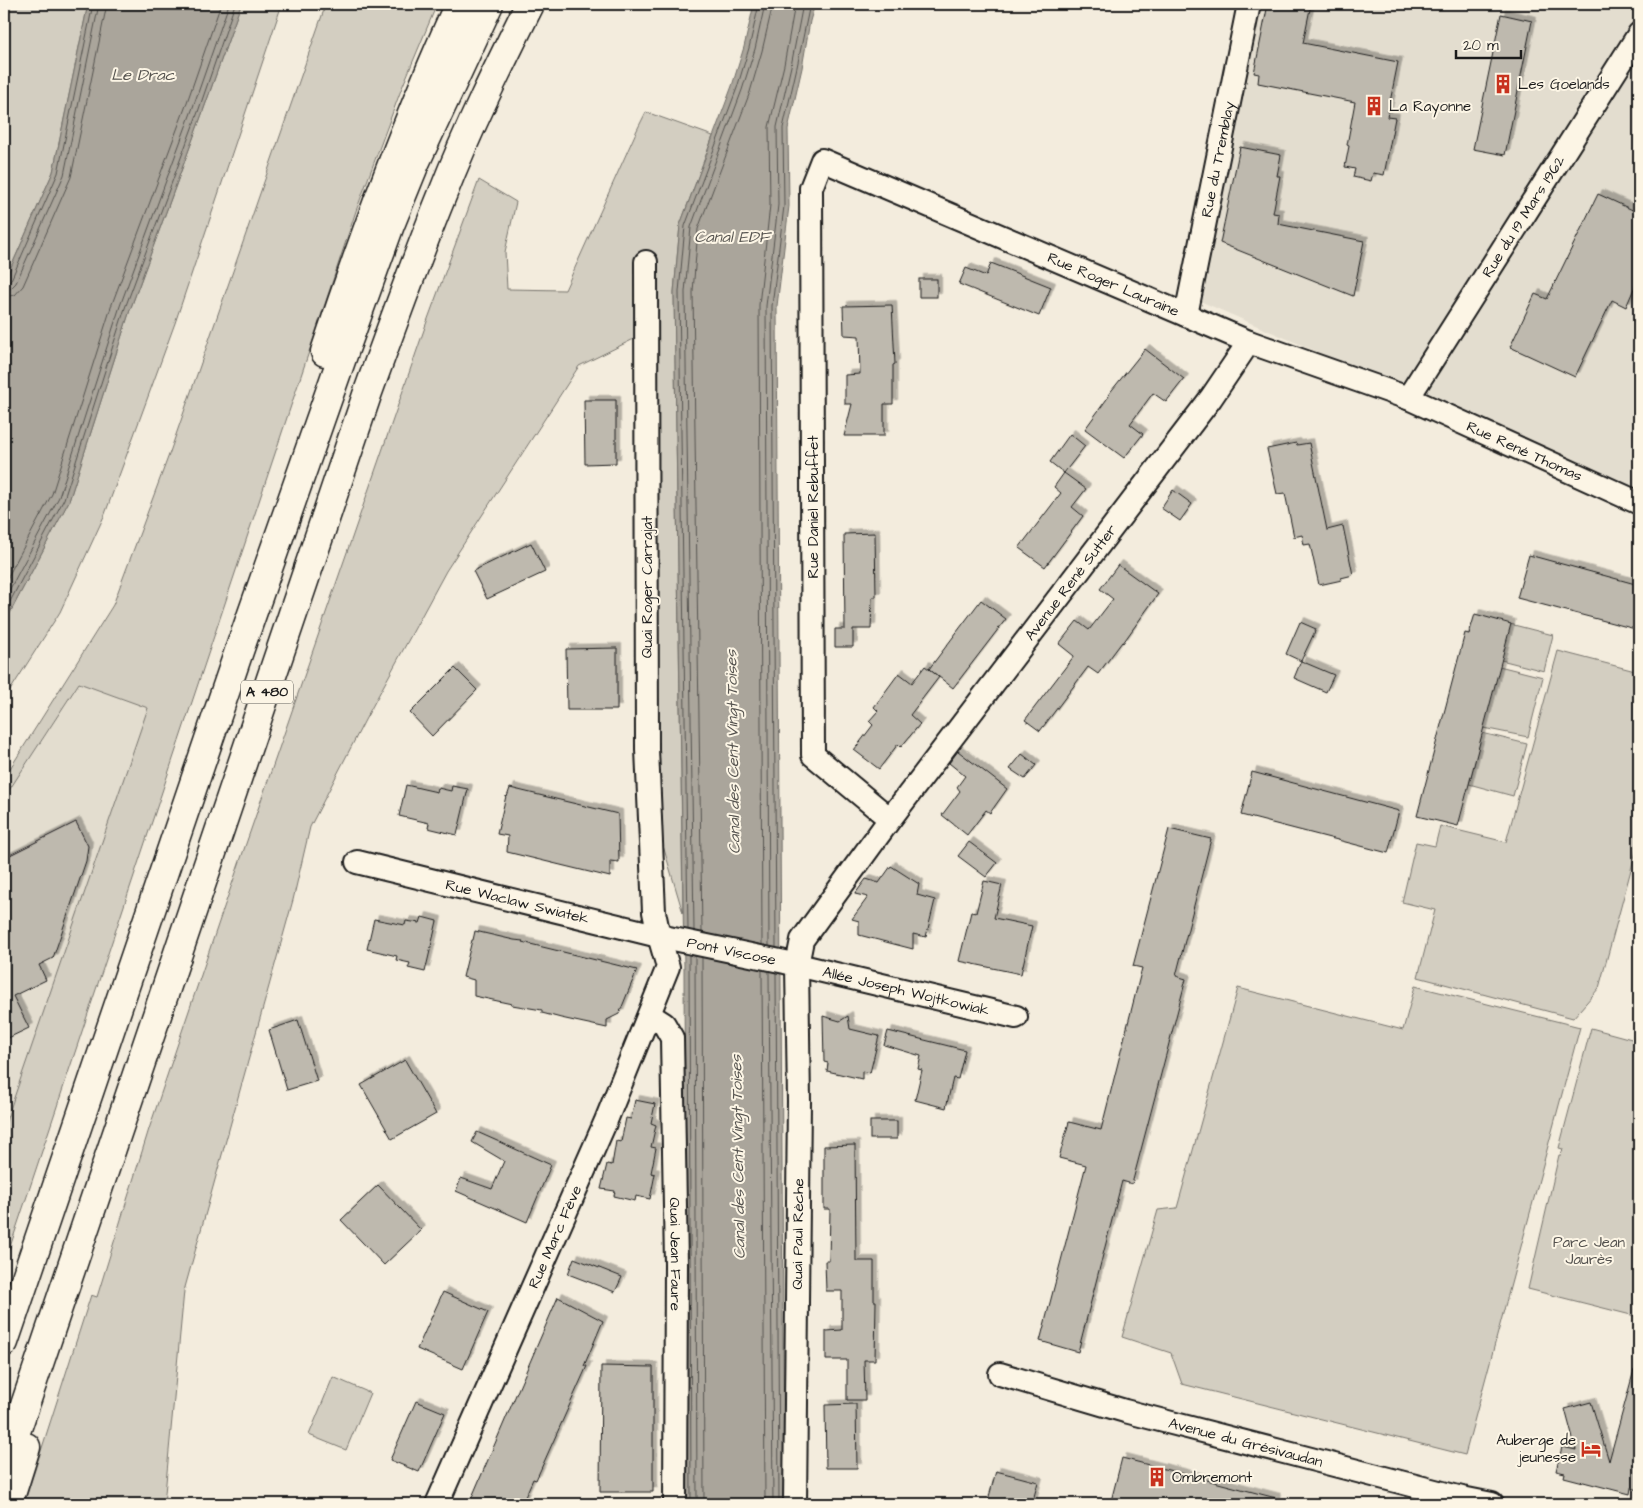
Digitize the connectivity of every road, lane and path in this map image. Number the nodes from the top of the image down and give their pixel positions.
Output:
1 (459, 4) edge
2 (489, 4) edge
3 (530, 4) edge
4 (1249, 4) edge
5 (1639, 34) edge
6 (822, 160) joint
7 (646, 262) dead end
8 (1186, 315) junction
9 (1249, 342) junction
10 (1408, 398) junction
11 (1639, 503) edge
12 (239, 651) junction
13 (890, 820) junction
14 (357, 862) dead end
15 (669, 938) junction
16 (791, 963) junction
17 (668, 967) joint
18 (650, 1015) junction
19 (1016, 1017) dead end
20 (4, 1342) edge
21 (1000, 1374) dead end
22 (30, 1392) junction
23 (4, 1467) edge
24 (8, 1504) edge
25 (437, 1504) edge
26 (675, 1504) edge
27 (795, 1504) edge
28 (1492, 1504) edge

1 - 12 highway
2 - 12 highway, A 480
3 - 22 highway, A 480
4 - 8 street, Rue du Tremblay
5 - 10 street, Rue du 19 Mars 1962
6 - 8 street, Rue Roger Lauraine
6 - 13 street, Rue Daniel Rebuffet
7 - 15 street, Quai Roger Carrajat
8 - 9 street, Rue Roger Lauraine
9 - 10 street, Rue Roger Lauraine
9 - 13 street, Avenue René Sutter
10 - 11 street, Rue René Thomas
12 - 20 highway, A 480
13 - 16 street, Avenue René Sutter
14 - 15 street, Rue Waclaw Swiatek
15 - 16 street, Pont Viscose
15 - 17 street, Quai Roger Carrajat
16 - 19 street, Allée Joseph Wojtkowiak
16 - 27 street, Quai Paul Rèche
17 - 18 street, Rue Marc Fève
18 - 25 street, Rue Marc Fève
18 - 26 street, Quai Jean Faure
21 - 28 street, Avenue du Grésivaudan
22 - 23 highway, A 480
22 - 24 highway

